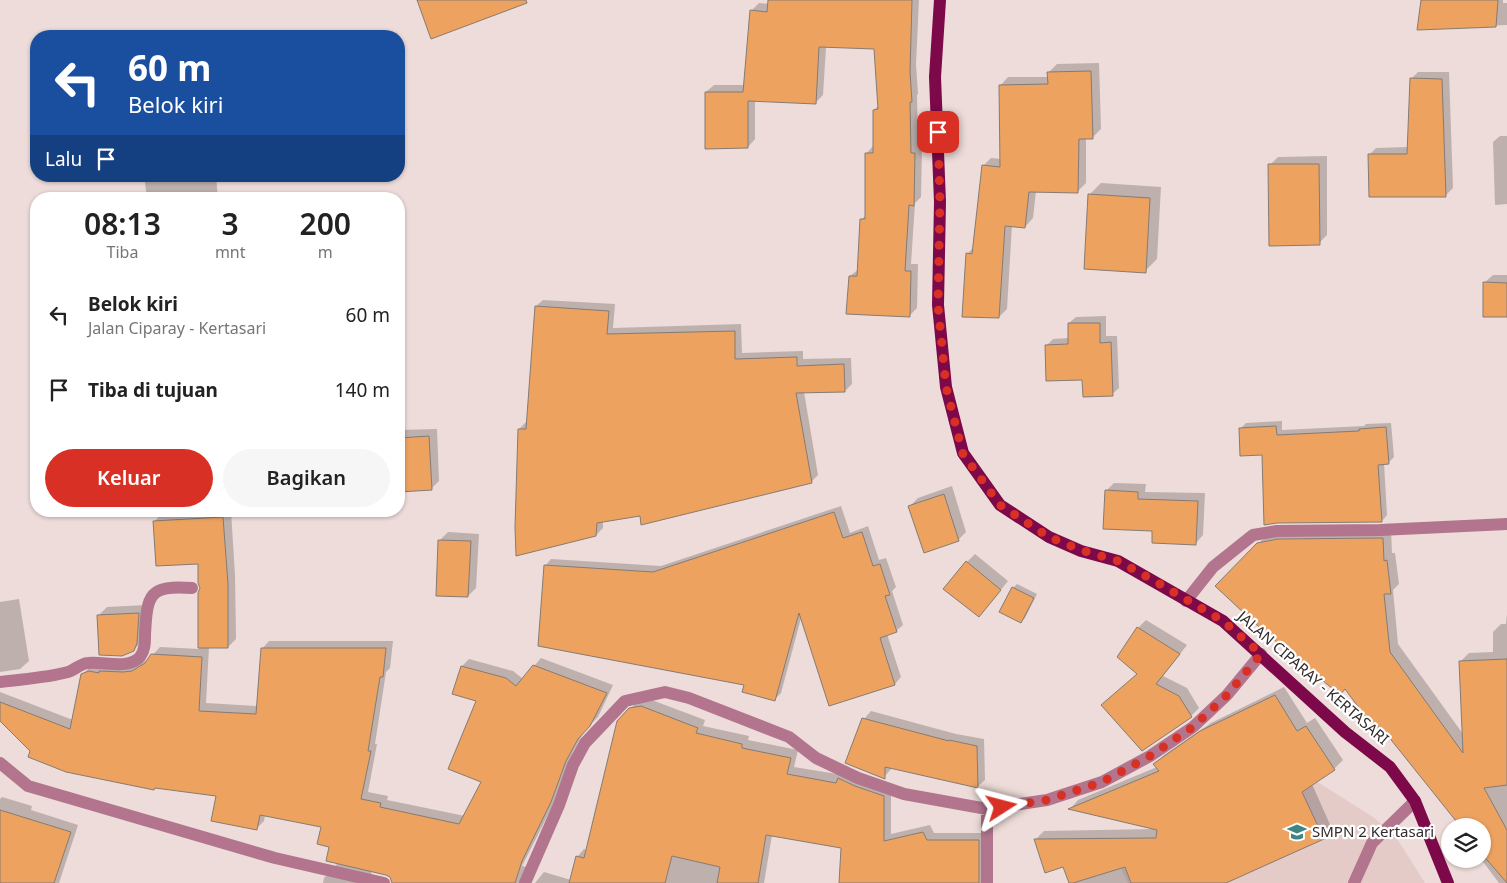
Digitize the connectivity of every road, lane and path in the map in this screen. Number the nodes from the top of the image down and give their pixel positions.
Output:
1 (940, 0) edge
2 (1507, 524) edge
3 (192, 588) dead end
4 (1186, 601) junction
5 (1261, 654) junction
6 (0, 682) edge
7 (0, 763) edge
8 (1415, 801) junction
9 (987, 809) junction
10 (384, 883) edge
11 (525, 883) edge
12 (987, 883) edge
13 (1354, 883) edge
14 (1448, 883) edge

1 - 4 main road, JALAN CIPARAY - KERTASARI
2 - 4 street
3 - 6 street
4 - 5 main road, JALAN CIPARAY - KERTASARI
5 - 8 main road, JALAN CIPARAY - KERTASARI
5 - 9 street
7 - 10 street
8 - 13 street
8 - 14 main road, JALAN CIPARAY - KERTASARI
9 - 11 street
9 - 12 street

